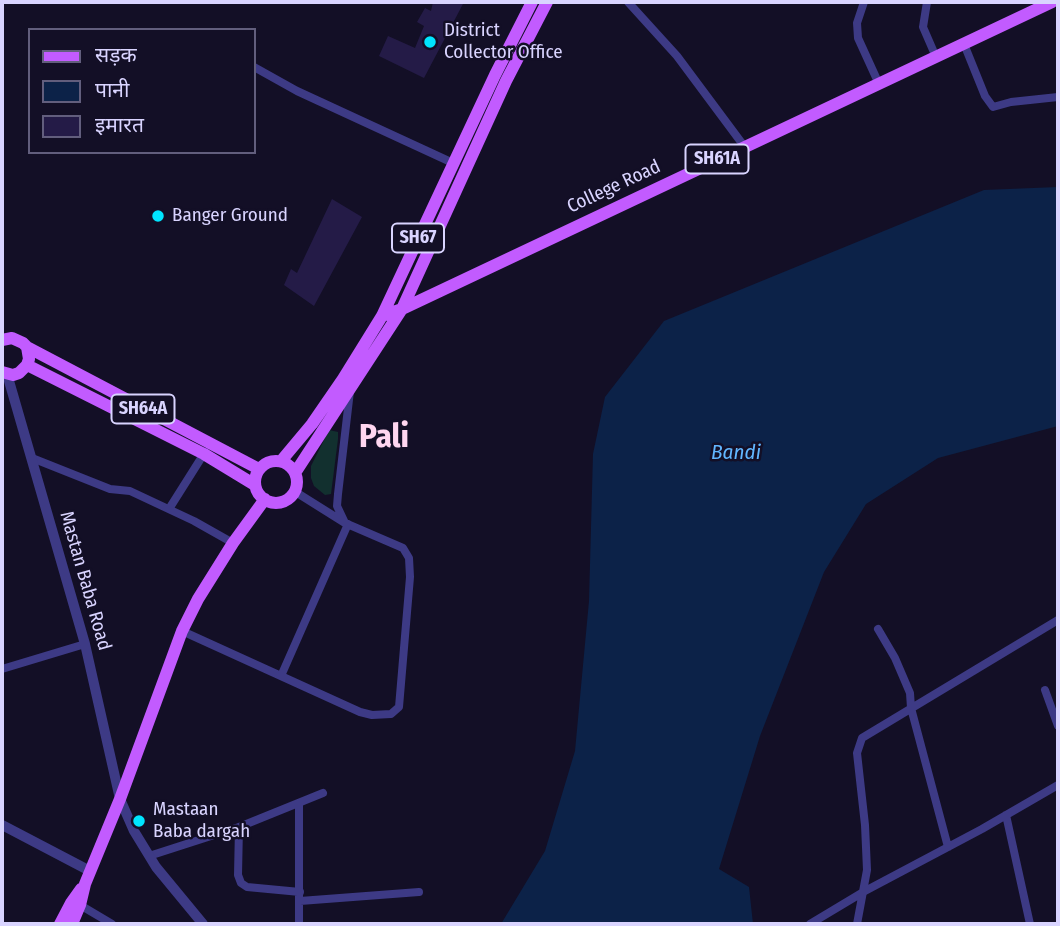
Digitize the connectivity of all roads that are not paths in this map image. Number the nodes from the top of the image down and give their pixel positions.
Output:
1 (532, 2) edge
2 (547, 2) edge
3 (628, 2) edge
4 (863, 2) edge
5 (927, 2) edge
6 (1052, 2) edge
7 (964, 44) junction
8 (936, 57) junction
9 (256, 68) edge
10 (879, 84) junction
11 (1058, 97) edge
12 (744, 146) junction
13 (453, 163) junction
14 (402, 309) junction
15 (382, 316) junction
16 (3, 338) edge
17 (27, 347) junction
18 (27, 365) junction
19 (4, 373) edge
20 (350, 389) junction
21 (206, 449) junction
22 (32, 458) junction
23 (281, 461) junction
24 (259, 469) junction
25 (295, 473) junction
26 (255, 485) junction
27 (294, 492) junction
28 (265, 499) junction
29 (170, 509) junction
30 (346, 523) junction
31 (233, 543) junction
32 (1058, 620) edge
33 (878, 629) dead end
34 (182, 631) junction
35 (85, 644) junction
36 (2, 669) edge
37 (281, 676) junction
38 (1045, 690) dead end
39 (911, 708) junction
40 (1058, 725) edge
41 (1058, 785) edge
42 (323, 793) dead end
43 (120, 799) junction
44 (299, 803) junction
45 (1006, 815) junction
46 (2, 825) edge
47 (239, 827) junction
48 (948, 847) junction
49 (149, 856) junction
50 (90, 871) junction
51 (85, 884) junction
52 (864, 891) junction
53 (419, 892) dead end
54 (300, 897) junction
55 (80, 905) junction
56 (61, 924) edge
57 (72, 924) edge
58 (112, 924) edge
59 (204, 924) edge
60 (299, 924) edge
61 (810, 924) edge
62 (857, 924) edge
63 (1030, 924) edge

1 - 13 main road, SH67
2 - 14 main road, SH67
3 - 12 street
4 - 10 street
5 - 8 street
6 - 7 main road, College Road / SH61A
7 - 8 main road, College Road / SH61A
7 - 11 street
8 - 10 main road, College Road / SH61A
9 - 13 street
10 - 12 main road, College Road / SH61A
12 - 14 main road, College Road / SH61A
13 - 15 main road, SH67
14 - 15 main road, College Road / SH61A
14 - 20 main road, SH67
15 - 23 main road, SH67
16 - 17 main road, SH64A
17 - 18 main road
17 - 21 main road, SH64A
18 - 19 main road
18 - 21 main road, SH64A
19 - 22 street, Mastan Baba Road
20 - 25 main road, SH67
20 - 30 street
21 - 24 main road, SH64A
21 - 26 main road, SH64A
21 - 29 street
22 - 29 street
22 - 35 street, Mastan Baba Road
23 - 24 main road
23 - 25 main road
24 - 26 main road
25 - 27 main road
26 - 28 main road
27 - 28 main road
27 - 30 street
28 - 31 main road
29 - 31 street
30 - 37 street
30 - 37 street
31 - 34 main road
32 - 39 street
33 - 39 street
34 - 37 street
34 - 43 main road
35 - 36 street
35 - 43 street, Mastan Baba Road
38 - 40 street
39 - 48 street
39 - 52 street
41 - 45 street
42 - 44 street
43 - 49 street, Mastan Baba Road
43 - 50 main road
44 - 47 street
44 - 54 street
45 - 48 street
45 - 63 street
46 - 50 street
47 - 49 street
47 - 54 street
48 - 52 street
49 - 59 street, Mastan Baba Road
50 - 51 main road
51 - 55 main road
51 - 56 main road
52 - 61 street
52 - 62 street
53 - 54 street
54 - 60 street
55 - 57 main road
55 - 58 street

